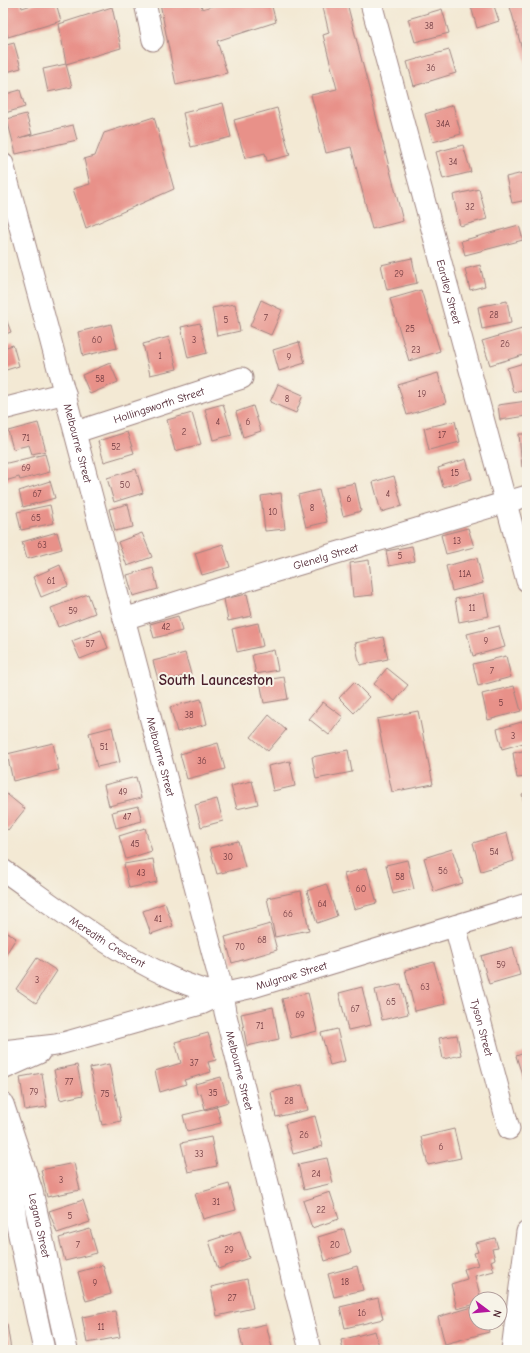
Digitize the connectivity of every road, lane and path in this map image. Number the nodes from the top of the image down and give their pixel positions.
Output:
1 (145, 3) edge
2 (371, 3) edge
3 (154, 40) dead end
4 (3, 164) edge
5 (242, 378) dead end
6 (65, 392) junction
7 (3, 409) edge
8 (76, 432) junction
9 (527, 496) edge
10 (506, 502) junction
11 (527, 581) edge
12 (124, 619) junction
13 (3, 870) edge
14 (527, 904) edge
15 (455, 926) junction
16 (222, 994) junction
17 (56, 1045) junction
18 (3, 1051) edge
19 (3, 1069) edge
20 (3, 1104) edge
21 (3, 1110) edge
22 (509, 1129) dead end
23 (527, 1232) edge
24 (44, 1350) edge
25 (67, 1350) edge
26 (310, 1350) edge
27 (512, 1350) edge

1 - 3 street
2 - 10 street, Eardley Street
4 - 6 street, Melbourne Street
5 - 8 street, Hollingsworth Street
6 - 7 street
6 - 8 street, Melbourne Street
8 - 12 street, Melbourne Street
9 - 10 street, Glenelg Street
10 - 11 street, Eardley Street
10 - 12 street, Glenelg Street
12 - 16 street, Melbourne Street
13 - 16 street, Meredith Crescent
14 - 15 street, Mulgrave Street
15 - 16 street, Mulgrave Street
15 - 22 street, Tyson Street
16 - 17 street, Mulgrave Street
16 - 26 street, Melbourne Street
17 - 18 street, Mulgrave Street
17 - 19 street, Mulgrave Street
20 - 25 street, Legana Street
21 - 24 street, Legana Street
23 - 27 street

